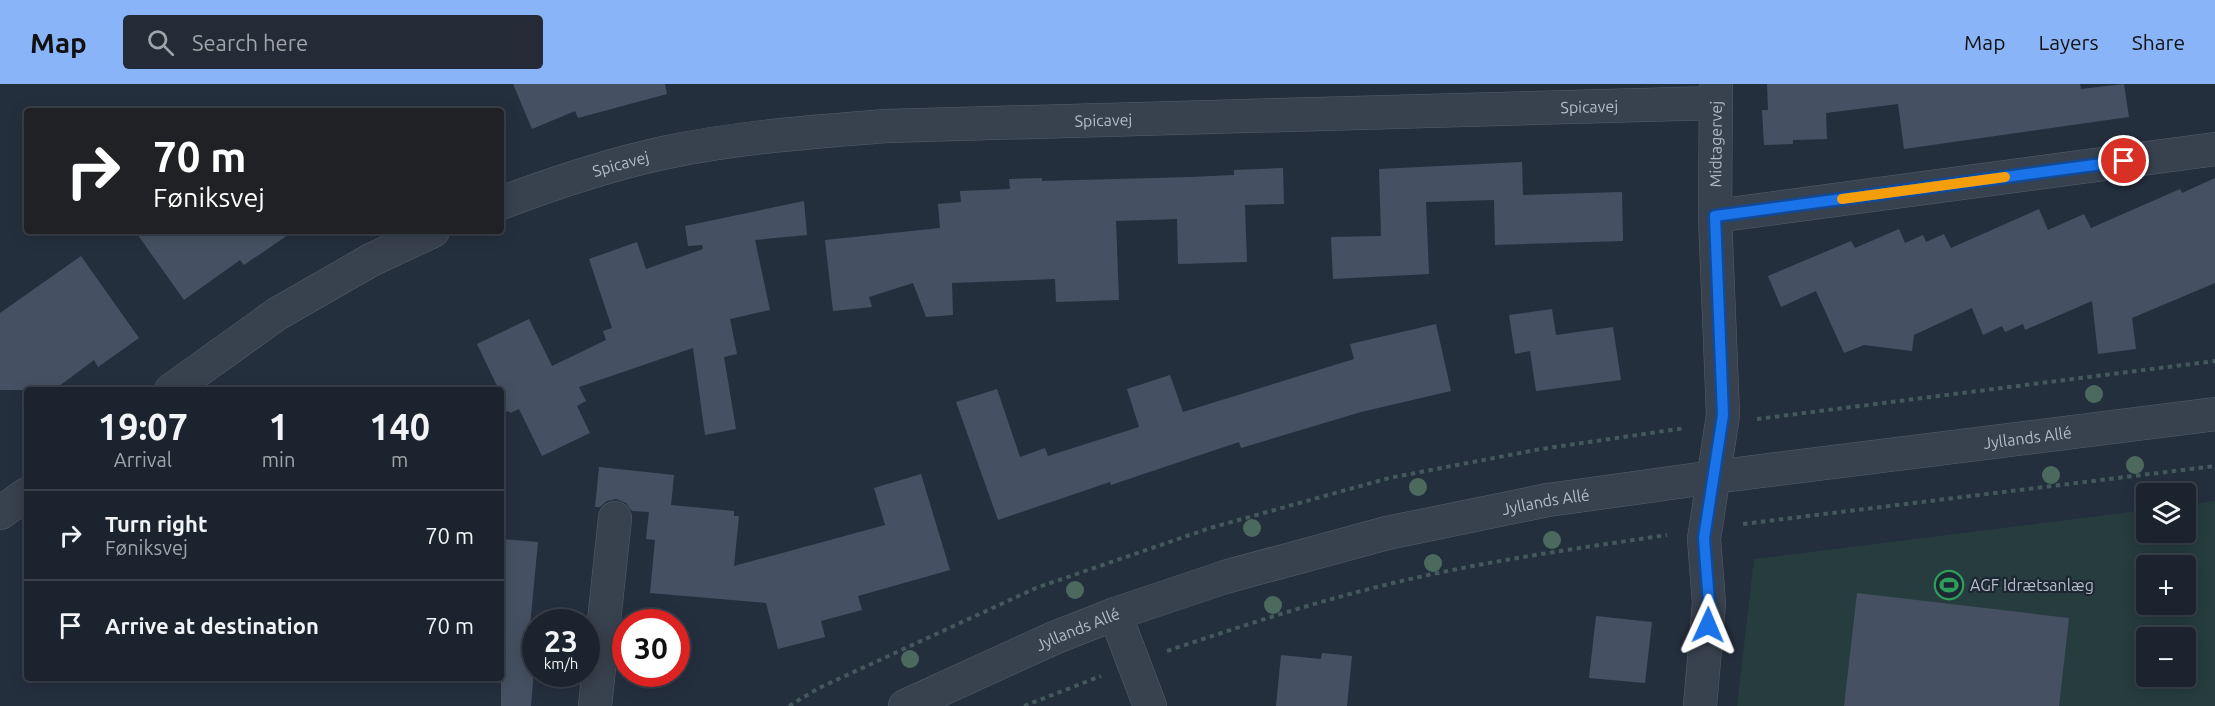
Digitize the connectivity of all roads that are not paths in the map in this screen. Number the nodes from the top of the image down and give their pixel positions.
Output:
1 (1716, 94) edge
2 (2215, 148) edge
3 (504, 202) edge
4 (1715, 216) junction
5 (427, 234) edge
6 (175, 387) edge
7 (2215, 414) edge
8 (1714, 477) junction
9 (24, 496) edge
10 (0, 513) edge
11 (615, 518) dead end
12 (1115, 614) junction
13 (595, 706) edge
14 (905, 706) edge
15 (1150, 706) edge
16 (1700, 706) edge

1 - 3 street, Spicavej
1 - 4 street, Midtagervej
2 - 4 street
4 - 8 street, Midtagervej
5 - 6 street
7 - 8 street, Jyllands Allé
8 - 12 street, Jyllands Allé
8 - 16 street, Midtagervej
9 - 10 street
11 - 13 street
12 - 14 street, Jyllands Allé
12 - 15 street

